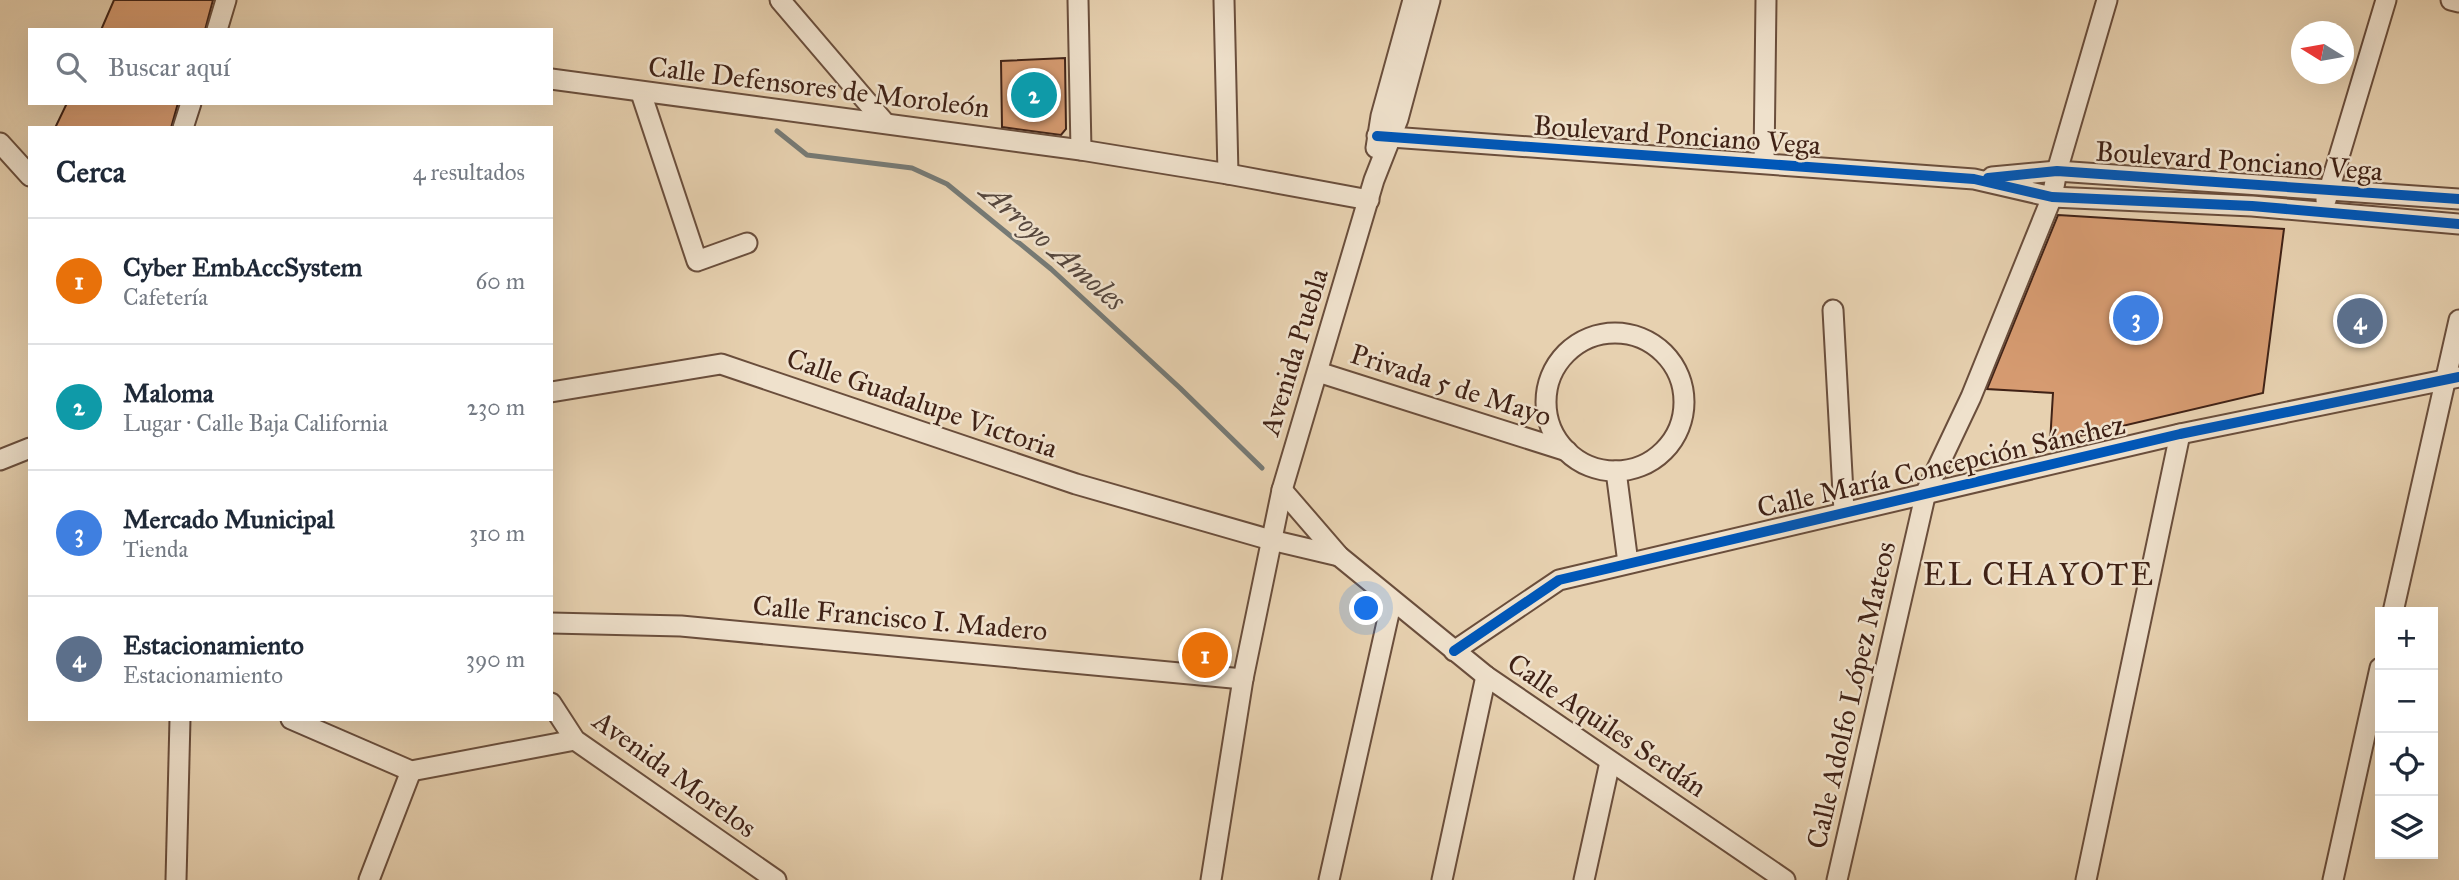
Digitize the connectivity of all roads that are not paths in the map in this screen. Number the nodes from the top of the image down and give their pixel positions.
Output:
1 (225, 0) edge
2 (780, 0) edge
3 (1078, 0) edge
4 (1224, 0) edge
5 (1413, 0) edge
6 (1430, 0) edge
7 (1766, 0) edge
8 (2107, 0) edge
9 (2386, 0) edge
10 (2451, 0) edge
11 (2459, 2) edge
12 (221, 28) edge
13 (553, 79) edge
14 (640, 93) junction
15 (190, 105) edge
16 (886, 122) junction
17 (184, 126) edge
18 (1384, 137) junction
19 (0, 143) edge
20 (1082, 150) junction
21 (1764, 163) junction
22 (2057, 171) junction
23 (28, 174) edge
24 (1228, 174) junction
25 (1973, 179) junction
26 (2329, 189) junction
27 (2052, 197) junction
28 (2459, 199) edge
29 (1369, 200) junction
30 (2322, 214) junction
31 (2459, 224) edge
32 (747, 243) dead end
33 (1833, 310) dead end
34 (2459, 320) edge
35 (1318, 372) junction
36 (2452, 378) edge
37 (553, 392) edge
38 (2180, 434) junction
39 (28, 449) edge
40 (1568, 452) junction
41 (0, 460) edge
42 (1616, 471) junction
43 (1282, 490) junction
44 (1926, 492) junction
45 (1844, 511) junction
46 (1271, 540) junction
47 (1339, 556) junction
48 (1628, 563) junction
49 (1392, 600) junction
50 (2394, 607) edge
51 (553, 623) edge
52 (1454, 650) junction
53 (2380, 670) edge
54 (1486, 676) junction
55 (1243, 679) junction
56 (553, 707) edge
57 (180, 721) edge
58 (296, 721) edge
59 (575, 740) junction
60 (1610, 762) junction
61 (411, 771) junction
62 (751, 873) edge
63 (176, 880) edge
64 (369, 880) edge
65 (776, 880) edge
66 (1211, 880) edge
67 (1329, 880) edge
68 (1442, 880) edge
69 (1584, 880) edge
70 (1785, 880) edge
71 (1837, 880) edge
72 (2086, 880) edge
73 (2333, 880) edge

1 - 12 street
2 - 16 street
3 - 20 street
4 - 24 street
5 - 18 street, Avenida Puebla
6 - 18 street, Avenida Puebla
7 - 21 street
8 - 22 street, Calle Adolfo López Mateos
9 - 26 street
10 - 11 street
13 - 14 street, Calle Defensores de Moroleón
14 - 16 street, Calle Defensores de Moroleón
14 - 32 street
15 - 17 street
16 - 20 street, Calle Defensores de Moroleón
18 - 21 street, Boulevard Ponciano Vega
18 - 29 street, Avenida Puebla
19 - 23 street
20 - 24 street, Calle Defensores de Moroleón
21 - 25 street, Boulevard Ponciano Vega
22 - 25 street, Boulevard Ponciano Vega
22 - 26 street, Boulevard Ponciano Vega
22 - 27 street, Calle Adolfo López Mateos
24 - 29 street, Calle Defensores de Moroleón
25 - 27 street, Boulevard Ponciano Vega
26 - 28 street, Boulevard Ponciano Vega
26 - 30 street
27 - 30 street, Boulevard Ponciano Vega
27 - 44 street, Calle Adolfo López Mateos
29 - 35 street, Avenida Puebla
30 - 31 street, Boulevard Ponciano Vega
33 - 45 street
34 - 36 street
35 - 40 street, Privada 5 de Mayo
35 - 43 street, Avenida Puebla
36 - 38 street, Calle María Concepción Sánchez
36 - 50 street
37 - 46 street, Calle Guadalupe Victoria
38 - 44 street, Calle María Concepción Sánchez
38 - 72 street
39 - 41 street
40 - 42 street, Privada 5 de Mayo
40 - 42 street, Privada 5 de Mayo
42 - 48 street
43 - 46 street, Avenida Puebla
43 - 47 street, Calle Aquiles Serdán
44 - 45 street, Calle María Concepción Sánchez
44 - 71 street, Calle Adolfo López Mateos
45 - 48 street, Calle María Concepción Sánchez
46 - 47 street, Calle Aquiles Serdán
46 - 55 street, Avenida Puebla
47 - 49 street, Calle Aquiles Serdán
48 - 52 street, Calle María Concepción Sánchez
49 - 52 street, Calle Aquiles Serdán
49 - 67 street
51 - 55 street, Calle Francisco I. Madero
52 - 54 street, Calle Aquiles Serdán
53 - 73 street
54 - 60 street, Calle Aquiles Serdán
54 - 68 street
55 - 66 street, Avenida Puebla
56 - 59 street, Avenida Morelos
57 - 63 street
58 - 61 street
59 - 61 street
59 - 62 street, Avenida Morelos
60 - 69 street
60 - 70 street, Calle Aquiles Serdán
61 - 64 street
62 - 65 street, Avenida Morelos

